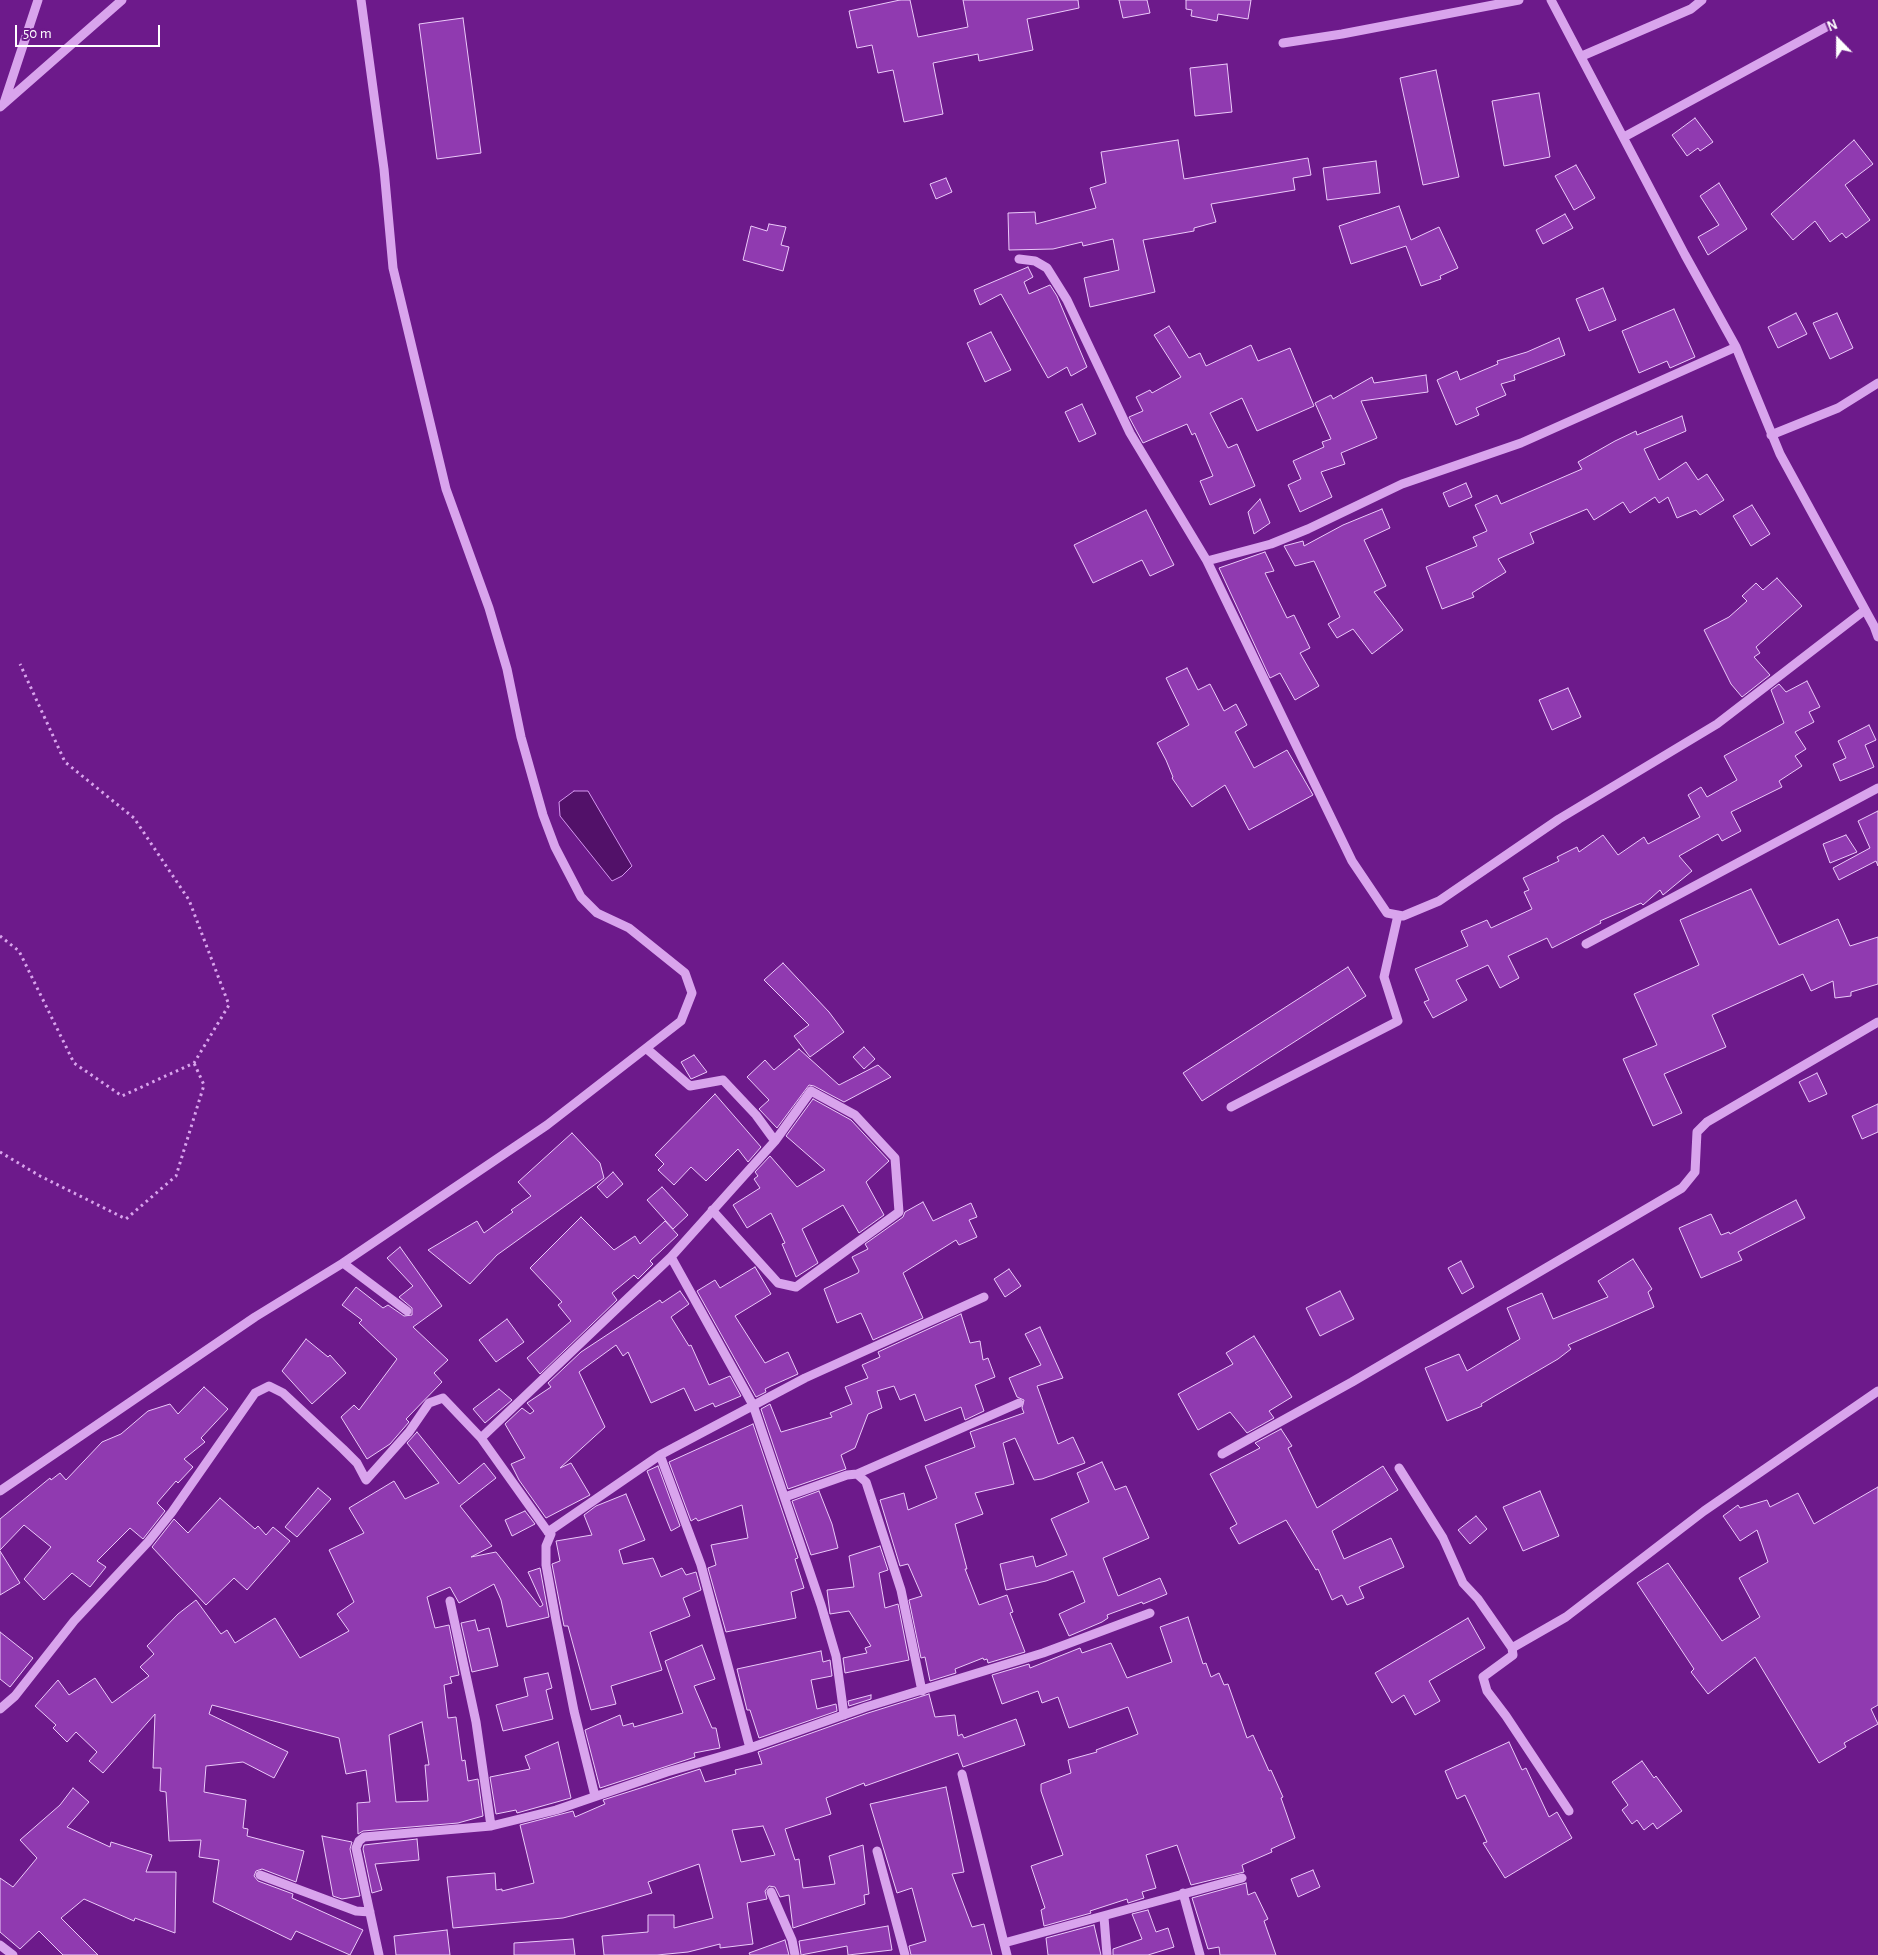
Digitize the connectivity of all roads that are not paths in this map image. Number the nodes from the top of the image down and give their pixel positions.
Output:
1 (38, 0) edge
2 (122, 0) edge
3 (361, 0) edge
4 (1519, 0) edge
5 (1551, 0) edge
6 (1702, 0) edge
7 (1828, 26) dead end
8 (1283, 43) dead end
9 (1582, 56) junction
10 (2, 105) edge
11 (1624, 138) junction
12 (1019, 259) dead end
13 (1736, 347) junction
14 (1878, 383) edge
15 (1771, 435) junction
16 (1206, 562) junction
17 (1865, 610) junction
18 (1878, 637) edge
19 (1878, 788) edge
20 (1398, 915) junction
21 (1586, 944) dead end
22 (1878, 1022) edge
23 (647, 1049) junction
24 (1231, 1107) dead end
25 (775, 1141) junction
26 (712, 1210) junction
27 (671, 1257) junction
28 (343, 1263) junction
29 (984, 1297) dead end
30 (407, 1312) dead end
31 (1878, 1391) edge
32 (1019, 1403) dead end
33 (753, 1406) junction
34 (481, 1438) junction
35 (1222, 1454) dead end
36 (660, 1455) junction
37 (1399, 1468) dead end
38 (857, 1474) junction
39 (0, 1491) edge
40 (784, 1497) junction
41 (548, 1532) junction
42 (450, 1601) dead end
43 (1150, 1613) dead end
44 (1512, 1648) junction
45 (922, 1691) junction
46 (0, 1709) edge
47 (844, 1715) junction
48 (750, 1748) junction
49 (962, 1774) dead end
50 (595, 1796) junction
51 (1569, 1811) dead end
52 (491, 1826) junction
53 (877, 1850) dead end
54 (260, 1875) dead end
55 (1242, 1878) dead end
56 (771, 1892) dead end
57 (1183, 1893) junction
58 (370, 1912) junction
59 (1104, 1917) junction
60 (1004, 1943) junction
61 (0, 1945) edge
62 (13, 1955) edge
63 (380, 1955) edge
64 (795, 1955) edge
65 (905, 1955) edge
66 (1007, 1955) edge
67 (1108, 1955) edge
68 (1200, 1955) edge

1 - 10 street
2 - 10 street
3 - 23 street
4 - 8 street
5 - 9 street
6 - 9 street
7 - 11 street
9 - 11 street
11 - 13 street
12 - 16 street
13 - 15 street
13 - 16 street
14 - 15 street
15 - 17 street
16 - 20 street
17 - 18 street
17 - 20 street
19 - 21 street
20 - 24 street
22 - 35 street
23 - 25 street
23 - 28 street
25 - 26 street
25 - 26 street
26 - 27 street
27 - 33 street
27 - 34 street
28 - 30 street
28 - 39 street
29 - 33 street
31 - 44 street
32 - 38 street
33 - 36 street
33 - 40 street
34 - 41 street
34 - 46 street
36 - 41 street
36 - 48 street
37 - 44 street
38 - 40 street
38 - 45 street
40 - 47 street
41 - 50 street
42 - 52 street
43 - 45 street
44 - 51 street
45 - 47 street
47 - 48 street
48 - 50 street
49 - 60 street
50 - 52 street
52 - 58 street
53 - 65 street
54 - 58 street
55 - 57 street
56 - 64 street
57 - 59 street
57 - 68 street
58 - 63 street
59 - 60 street
59 - 67 street
60 - 66 street
61 - 62 street

